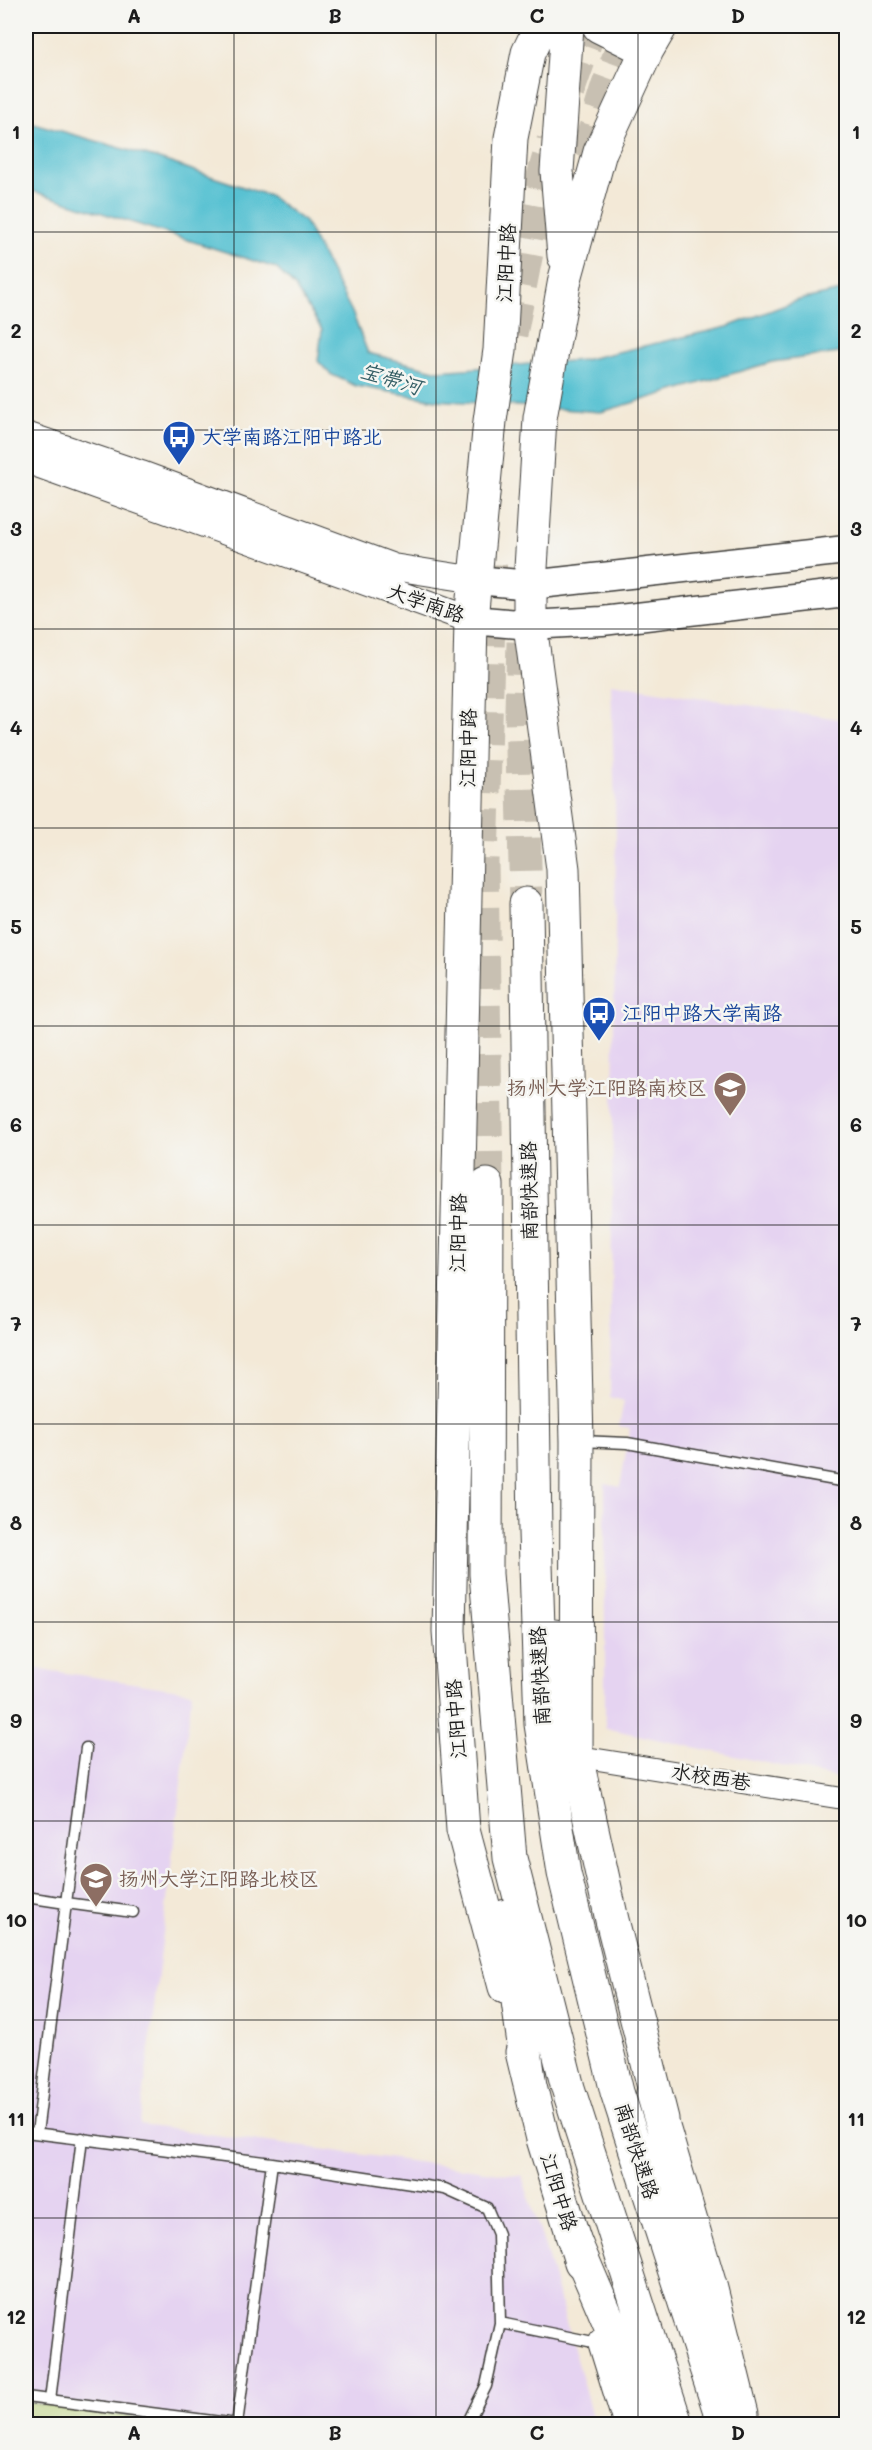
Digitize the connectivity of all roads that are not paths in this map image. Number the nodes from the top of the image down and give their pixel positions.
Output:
1 (541, 26) edge
2 (567, 26) edge
3 (599, 26) edge
4 (654, 38) edge
5 (566, 279) junction
6 (26, 435) edge
7 (26, 460) edge
8 (846, 550) edge
9 (476, 580) junction
10 (530, 585) junction
11 (846, 593) edge
12 (471, 620) junction
13 (530, 625) junction
14 (526, 904) tunnel mouth
15 (487, 1185) tunnel mouth
16 (530, 1227) junction
17 (577, 1441) junction
18 (846, 1482) edge
19 (486, 1574) junction
20 (86, 1749) dead end
21 (576, 1756) junction
22 (846, 1799) edge
23 (26, 1897) edge
24 (66, 1903) junction
25 (133, 1912) dead end
26 (529, 2079) junction
27 (653, 2093) junction
28 (31, 2132) edge
29 (82, 2138) junction
30 (272, 2163) junction
31 (572, 2235) junction
32 (500, 2323) junction
33 (606, 2345) junction
34 (26, 2397) edge
35 (50, 2400) junction
36 (237, 2424) edge
37 (467, 2424) edge
38 (630, 2424) edge
39 (649, 2424) edge
40 (676, 2424) edge
41 (724, 2424) edge
42 (745, 2424) edge
43 (758, 2424) edge

1 - 9 main road, 江阳中路
2 - 5 main road
3 - 4 main road
4 - 5 main road
5 - 10 main road
6 - 9 street, 大学南路
7 - 12 street, 大学南路
8 - 10 main road, 大学南路
9 - 10 main road, 大学南路
9 - 12 main road, 江阳中路
10 - 13 main road
11 - 13 main road, 大学南路
12 - 13 main road, 大学南路
12 - 26 main road, 江阳中路
13 - 17 main road
14 - 16 main road, 南部快速路
15 - 19 main road
16 - 21 main road
16 - 41 main road, 南部快速路
17 - 18 lane
17 - 21 main road
19 - 26 main road
19 - 40 main road
20 - 24 lane
21 - 22 street, 水校西巷
21 - 27 main road
23 - 24 lane
24 - 25 lane
24 - 28 lane
26 - 31 main road, 江阳中路
27 - 42 main road
27 - 43 main road
28 - 29 lane
29 - 30 lane
29 - 35 lane
30 - 32 lane
30 - 36 lane
31 - 33 main road, 江阳中路
31 - 39 main road
32 - 33 lane
32 - 37 lane
33 - 38 main road, 江阳中路
34 - 35 lane
35 - 36 lane

